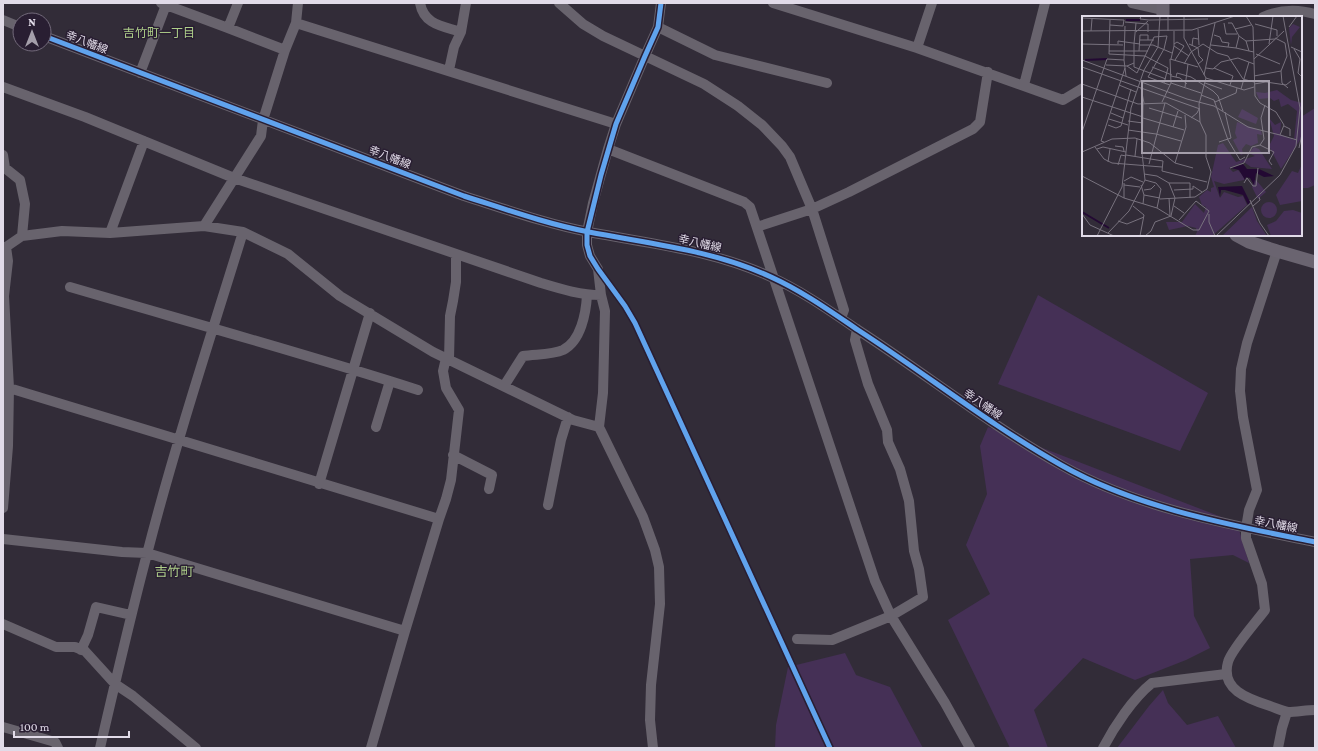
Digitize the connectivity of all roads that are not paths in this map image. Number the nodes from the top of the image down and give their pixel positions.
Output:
1 (238, 3) edge
2 (298, 3) edge
3 (420, 3) edge
4 (466, 3) edge
5 (559, 3) edge
6 (661, 3) edge
7 (773, 3) edge
8 (932, 3) edge
9 (1045, 3) edge
10 (1132, 3) edge
11 (164, 4) edge
12 (1163, 10) edge
13 (1315, 14) edge
14 (1267, 16) edge
15 (296, 23) junction
16 (658, 27) junction
17 (228, 28) junction
18 (461, 32) junction
19 (52, 39) edge
20 (917, 48) junction
21 (285, 50) junction
22 (644, 56) junction
23 (449, 70) junction
24 (988, 72) junction
25 (140, 73) junction
26 (828, 83) dead end
27 (1024, 85) junction
28 (3, 87) edge
29 (1082, 89) edge
30 (263, 120) junction
31 (616, 124) junction
32 (144, 141) junction
33 (608, 149) junction
34 (3, 155) edge
35 (234, 178) junction
36 (812, 209) junction
37 (204, 226) junction
38 (757, 227) junction
39 (243, 232) junction
40 (587, 232) junction
41 (110, 233) junction
42 (22, 236) junction
43 (1238, 236) edge
44 (5, 247) edge
45 (1277, 251) junction
46 (456, 254) junction
47 (1315, 262) edge
48 (773, 278) junction
49 (70, 287) dead end
50 (587, 295) junction
51 (601, 295) junction
52 (370, 313) junction
53 (842, 318) junction
54 (213, 329) junction
55 (857, 329) junction
56 (447, 359) junction
57 (354, 369) junction
58 (390, 381) junction
59 (7, 382) edge
60 (504, 386) junction
61 (418, 390) dead end
62 (568, 417) junction
63 (376, 427) dead end
64 (599, 427) junction
65 (179, 439) junction
66 (6, 446) edge
67 (453, 455) junction
68 (319, 484) junction
69 (489, 489) dead end
70 (548, 504) dead end
71 (3, 508) edge
72 (439, 519) junction
73 (1246, 528) junction
74 (3, 539) edge
75 (1315, 542) edge
76 (147, 553) junction
77 (131, 615) junction
78 (891, 616) junction
79 (3, 624) edge
80 (405, 631) junction
81 (797, 639) dead end
82 (81, 650) junction
83 (1226, 674) junction
84 (115, 684) junction
85 (1315, 710) edge
86 (1287, 712) junction
87 (3, 727) edge
88 (58, 748) edge
89 (100, 748) edge
90 (196, 748) edge
91 (371, 748) edge
92 (653, 748) edge
93 (970, 748) edge
94 (1103, 748) edge
95 (1278, 748) edge

1 - 17 street
2 - 15 street
3 - 18 street
4 - 18 street
5 - 22 street
6 - 16 street
7 - 20 street
8 - 20 street
9 - 27 street
10 - 12 street
11 - 17 street
11 - 25 street
13 - 14 street
15 - 21 street
15 - 23 street
16 - 22 street
16 - 26 street
17 - 21 street
18 - 23 street
19 - 25 street, 幸八幡線
20 - 24 street
21 - 30 street
22 - 31 street
22 - 36 street
23 - 31 street
24 - 27 street
24 - 36 street
25 - 30 street, 幸八幡線
27 - 29 street
28 - 32 street
30 - 35 street
30 - 40 street, 幸八幡線
31 - 33 street
32 - 35 street
32 - 41 street
33 - 38 street
33 - 40 street
34 - 42 street
35 - 37 street
35 - 46 street
36 - 38 street
36 - 53 street
37 - 39 street
37 - 41 street
38 - 48 street
39 - 52 street
39 - 54 street
40 - 48 street, 幸八幡線
40 - 51 street
41 - 42 street
42 - 44 street
43 - 45 main road
44 - 59 street
45 - 47 main road
45 - 73 street
46 - 50 street
46 - 56 street
48 - 53 street, 幸八幡線
48 - 78 street
49 - 54 street
50 - 51 street
50 - 60 street
51 - 64 street
52 - 56 street
52 - 57 street
53 - 55 street, 幸八幡線
54 - 57 street
54 - 65 street
55 - 73 street, 幸八幡線
55 - 78 street
56 - 60 street
56 - 67 street
57 - 58 street
57 - 68 street
58 - 61 street
58 - 63 street
59 - 65 street
59 - 66 street
60 - 62 street
62 - 64 street
62 - 70 street
64 - 92 street
65 - 68 street
65 - 76 street
66 - 71 street
67 - 69 street
67 - 72 street
68 - 72 street
72 - 80 street
73 - 75 street, 幸八幡線
73 - 83 street
74 - 76 street
76 - 77 street
76 - 80 street
77 - 82 street
77 - 84 street
78 - 81 street
78 - 93 street
79 - 82 street
80 - 91 street
82 - 84 street
83 - 86 street
83 - 94 street
84 - 89 street
84 - 90 street
85 - 86 street
86 - 95 street
87 - 88 street

